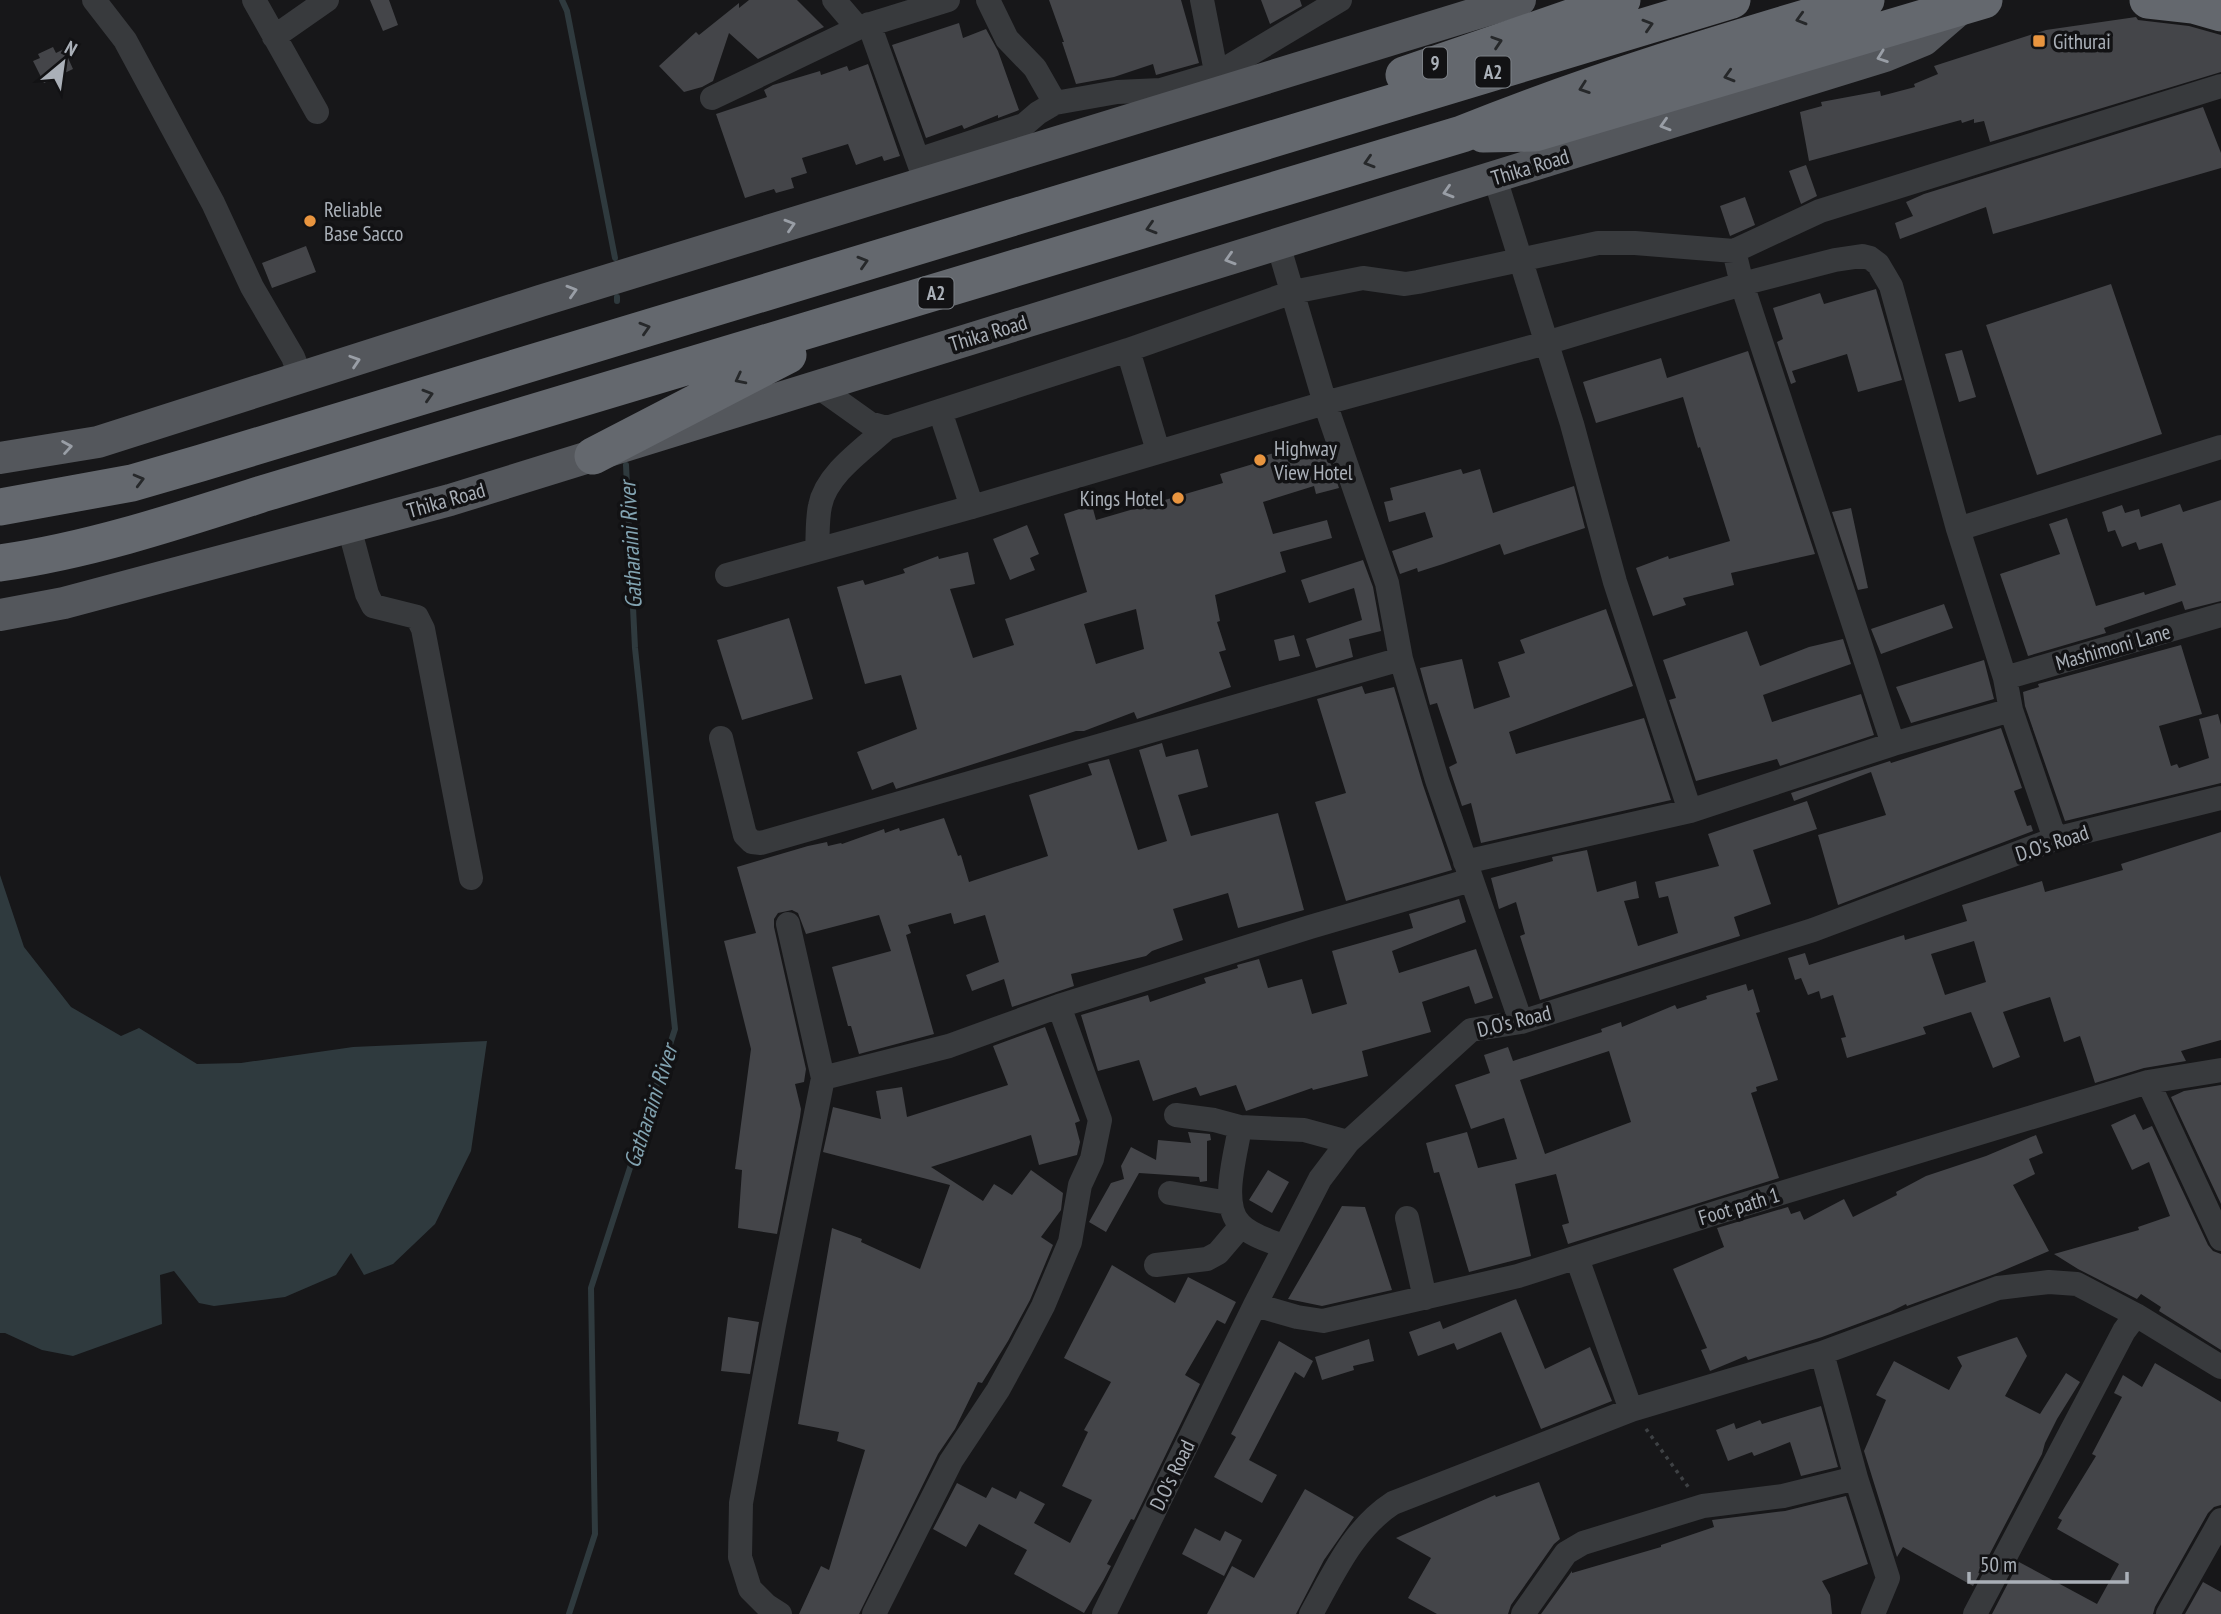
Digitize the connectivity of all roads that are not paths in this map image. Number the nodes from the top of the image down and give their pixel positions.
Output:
1 (94, 0) edge
2 (254, 0) edge
3 (327, 0) edge
4 (834, 0) edge
5 (948, 0) edge
6 (988, 0) edge
7 (1202, 0) edge
8 (1340, 0) edge
9 (1520, 0) edge
10 (1622, 0) edge
11 (1731, 0) edge
12 (1866, 0) edge
13 (2148, 0) edge
14 (1972, 4) edge
15 (2221, 13) edge
16 (863, 26) junction
17 (274, 37) junction
18 (1219, 84) junction
19 (2221, 86) edge
20 (712, 98) dead end
21 (1055, 103) junction
22 (317, 113) dead end
23 (1462, 134) junction
24 (1254, 144) junction
25 (922, 172) junction
26 (1495, 177) junction
27 (1278, 244) junction
28 (1734, 251) junction
29 (1521, 260) junction
30 (1742, 284) junction
31 (1293, 292) junction
32 (866, 314) junction
33 (1546, 343) junction
34 (1128, 350) junction
35 (301, 379) junction
36 (817, 386) junction
37 (1325, 403) junction
38 (940, 411) junction
39 (887, 428) junction
40 (2221, 447) edge
41 (1158, 451) junction
42 (593, 456) junction
43 (0, 458) edge
44 (0, 507) edge
45 (972, 507) junction
46 (349, 527) junction
47 (1958, 529) junction
48 (817, 550) junction
49 (0, 563) edge
50 (727, 575) dead end
51 (0, 615) edge
52 (2221, 615) edge
53 (1401, 659) junction
54 (2005, 678) junction
55 (2011, 710) junction
56 (721, 738) dead end
57 (1893, 744) junction
58 (2221, 798) edge
59 (1690, 811) junction
60 (2055, 839) junction
61 (1468, 871) junction
62 (471, 878) dead end
63 (788, 924) dead end
64 (1059, 1006) junction
65 (1521, 1022) junction
66 (2221, 1070) edge
67 (823, 1078) junction
68 (2148, 1082) junction
69 (1176, 1115) dead end
70 (1240, 1127) junction
71 (1348, 1142) junction
72 (1170, 1193) dead end
73 (1229, 1203) junction
74 (1407, 1218) dead end
75 (1241, 1226) junction
76 (2221, 1239) edge
77 (1285, 1247) junction
78 (1577, 1258) junction
79 (1156, 1265) dead end
80 (1425, 1298) junction
81 (1255, 1305) junction
82 (2136, 1315) junction
83 (1822, 1353) junction
84 (2221, 1367) edge
85 (1631, 1410) junction
86 (1856, 1478) junction
87 (2221, 1520) edge
88 (780, 1614) edge
89 (874, 1614) edge
90 (1104, 1614) edge
91 (1311, 1614) edge
92 (1523, 1614) edge
93 (1872, 1614) edge
94 (1975, 1614) edge
95 (2168, 1614) edge

1 - 35 street
2 - 17 street
3 - 17 street
4 - 16 street
5 - 16 street
6 - 21 street
7 - 18 street
8 - 18 street
9 - 18 main road
24 -> 10 highway, 9
24 -> 11 highway, A2
12 -> 23 highway, A2
13 - 15 highway
14 -> 23 highway
14 -> 26 main road, Thika Road
16 - 20 street
16 - 25 street
17 - 22 street
18 - 21 street
18 - 25 main road
19 - 28 street
21 - 25 street
23 -> 32 highway, A2
44 -> 24 highway, A2
35 -> 25 main road
26 -> 27 main road, Thika Road
26 - 29 street
27 - 31 street
27 -> 36 main road, Thika Road
28 - 29 street
28 - 30 street
29 - 31 street
29 - 33 street
30 - 33 street
30 - 47 street
30 - 57 street
31 - 34 street
31 - 37 street
32 -> 42 highway
32 - 49 highway, A2
33 - 37 street
33 - 59 street
34 - 38 street
34 - 41 street
43 -> 35 main road
36 - 39 street
36 - 42 main road, Thika Road
37 - 41 street
37 - 53 street
38 - 39 street
38 - 45 street
39 - 48 street
40 - 47 street
41 - 45 street
42 - 46 main road, Thika Road
45 - 48 street
46 - 51 main road, Thika Road
46 - 62 street
47 - 54 street
48 - 50 street
52 - 54 street, Mashimoni Lane
53 - 56 street
53 - 61 street
54 - 55 street
55 - 57 street
55 - 60 street
57 - 59 street
58 - 60 street, D.O's Road
59 - 61 street
60 - 65 street, D.O's Road
61 - 64 street
61 - 65 street
63 - 67 street
64 - 67 street
64 - 89 street
65 - 71 street, D.O's Road
66 - 68 street, Foot path 1
67 - 88 street
68 - 76 street
68 - 78 street, Foot path 1
69 - 70 street
70 - 71 street
70 - 73 street
71 - 77 street, D.O's Road
72 - 73 street
73 - 75 street
74 - 80 street
75 - 77 street
75 - 79 street
77 - 81 street, D.O's Road
78 - 80 street, Foot path 1
78 - 85 street
80 - 81 street, Foot path 1
81 - 90 street, D.O's Road
82 - 83 street
82 - 84 street
82 - 94 street
83 - 85 street
83 - 86 street
85 - 91 street
86 - 92 street
86 - 93 street
87 - 95 street

